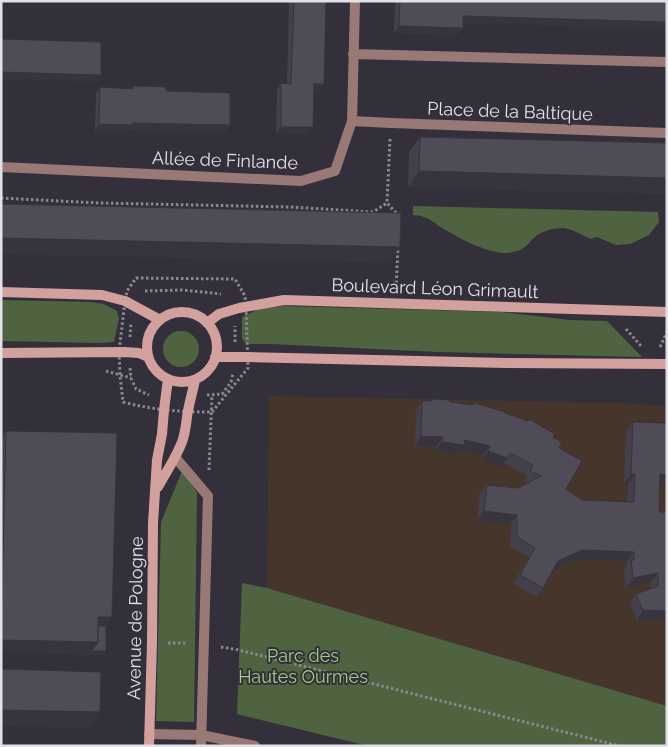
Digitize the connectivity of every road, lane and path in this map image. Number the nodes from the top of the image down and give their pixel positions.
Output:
1 (355, 1) edge
2 (353, 54) junction
3 (667, 62) edge
4 (352, 121) junction
5 (391, 123) junction
6 (667, 133) edge
7 (1, 167) edge
8 (1, 198) edge
9 (387, 204) junction
10 (398, 224) edge
11 (398, 244) edge
12 (128, 291) dead end
13 (138, 291) dead end
14 (1, 292) edge
15 (230, 295) dead end
16 (238, 296) dead end
17 (246, 301) junction
18 (396, 303) junction
19 (608, 310) junction
20 (667, 312) edge
21 (160, 320) junction
22 (207, 323) junction
23 (1, 353) edge
24 (148, 357) junction
25 (215, 357) junction
26 (248, 357) junction
27 (652, 364) junction
28 (667, 364) edge
29 (120, 375) dead end
30 (168, 379) junction
31 (195, 380) junction
32 (212, 395) dead end
33 (164, 410) junction
34 (187, 412) junction
35 (212, 412) junction
36 (175, 457) junction
37 (156, 490) junction
38 (208, 496) junction
39 (240, 650) dead end
40 (149, 734) junction
41 (201, 741) edge
42 (149, 746) edge
43 (255, 746) edge
44 (620, 746) edge

1 - 2 street, Allée de Finlande
2 - 3 street
2 - 4 street, Allée de Finlande
4 - 5 street, Place de la Baltique
4 - 7 street, Allée de Finlande
5 - 6 street, Place de la Baltique
5 - 9 path
8 - 9 path
9 - 10 path
11 - 18 path
12 - 17 path
13 - 15 path
14 - 21 main road
16 - 17 path
17 - 18 main road, Boulevard Léon Grimault
17 - 22 main road, Boulevard Léon Grimault
17 - 26 path
18 - 19 main road, Boulevard Léon Grimault
19 - 20 main road, Boulevard Léon Grimault
19 - 27 path
21 - 22 main road
21 - 24 main road
22 - 25 main road
23 - 24 main road
24 - 30 main road
25 - 26 main road
25 - 31 main road
26 - 27 main road
26 - 35 path
27 - 28 main road
29 - 33 path
30 - 31 main road
30 - 33 main road, Avenue de Pologne
31 - 34 main road, Avenue de Pologne
32 - 35 path
33 - 34 path
33 - 37 main road, Avenue de Pologne
34 - 35 path
34 - 36 main road, Avenue de Pologne
35 - 38 path
36 - 37 main road, Avenue de Pologne
36 - 38 street
37 - 40 main road, Avenue de Pologne
38 - 41 street
39 - 44 path
40 - 41 street
40 - 42 main road, Avenue de Pologne
41 - 43 street

